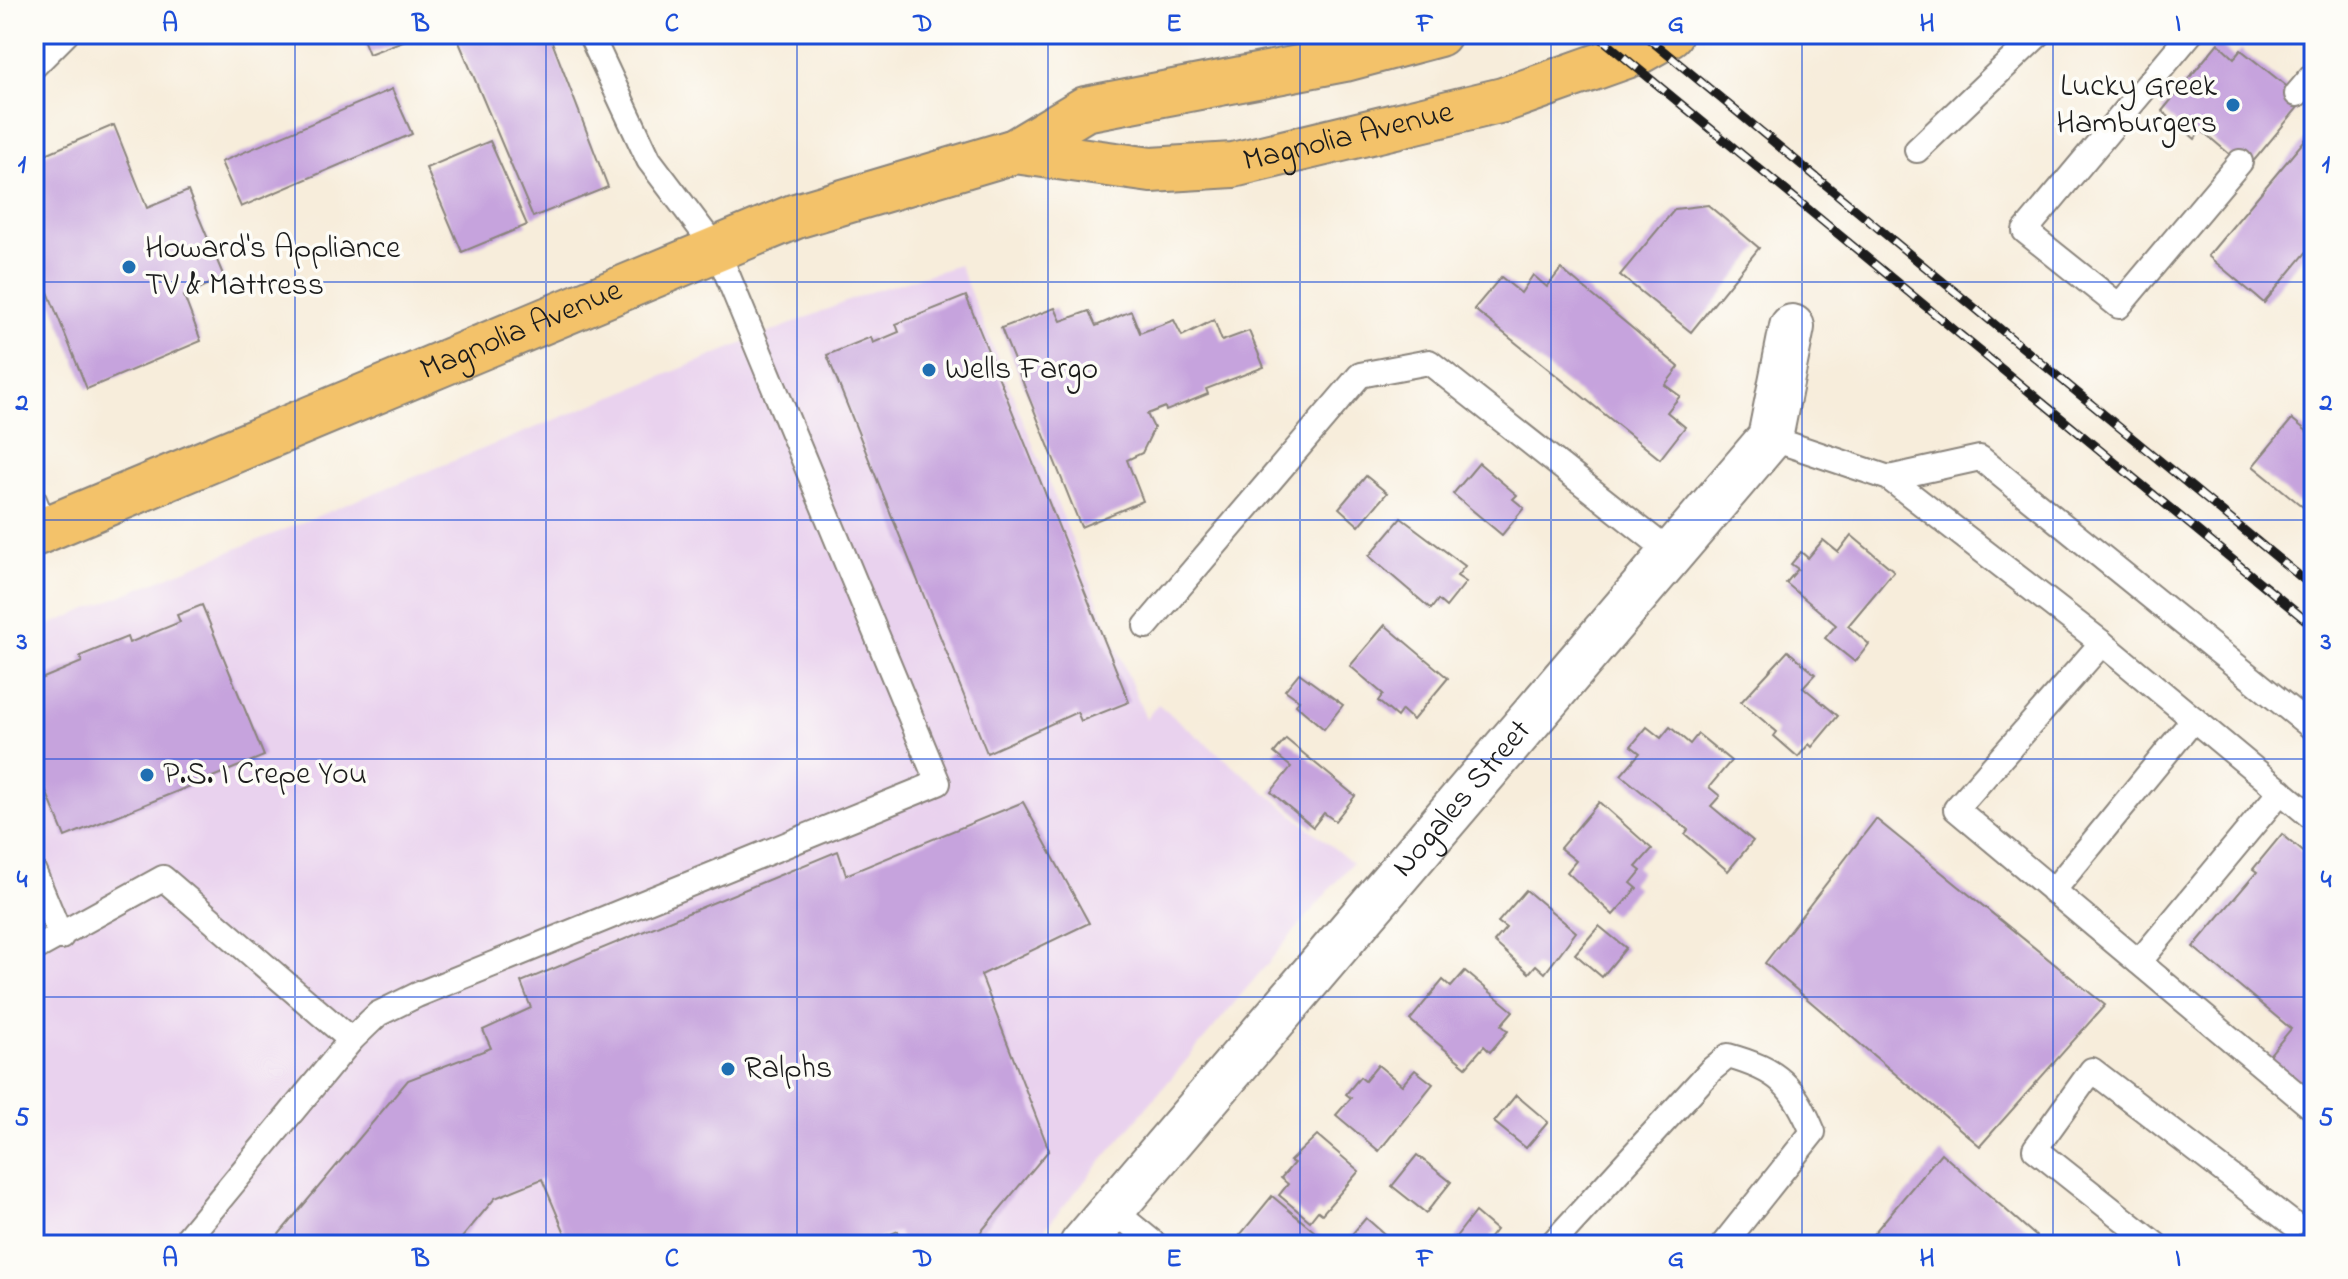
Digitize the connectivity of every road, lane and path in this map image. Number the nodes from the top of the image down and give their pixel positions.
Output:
1 (66, 34) edge
2 (590, 34) edge
3 (1439, 34) edge
4 (1670, 34) edge
5 (2039, 34) edge
6 (2190, 34) edge
7 (34, 66) edge
8 (2314, 74) edge
9 (2297, 94) dead end
10 (1917, 150) dead end
11 (1015, 151) junction
12 (2240, 162) dead end
13 (717, 250) junction
14 (1792, 327) dead end
15 (1770, 438) junction
16 (1889, 478) junction
17 (38, 521) edge
18 (1672, 554) junction
19 (1146, 626) dead end
20 (2102, 643) junction
21 (2194, 719) junction
22 (2314, 729) edge
23 (2281, 791) junction
24 (2314, 819) edge
25 (34, 872) edge
26 (2053, 891) junction
27 (61, 937) junction
28 (34, 949) edge
29 (2147, 969) junction
30 (351, 1040) junction
31 (2314, 1109) edge
32 (1113, 1210) junction
33 (2293, 1224) dead end
34 (182, 1245) edge
35 (1082, 1245) edge
36 (1156, 1245) edge
37 (1551, 1245) edge
38 (1723, 1245) edge
39 (2156, 1245) edge

1 - 7 lane
2 - 13 lane
3 - 11 main road, Magnolia Avenue
4 - 11 main road, Magnolia Avenue
5 - 10 lane
6 - 12 lane
8 - 9 lane
11 - 13 main road, Magnolia Avenue
13 - 17 main road, Magnolia Avenue
13 - 30 lane
14 - 15 street, Nogales Street
15 - 16 lane
15 - 18 street, Nogales Street
16 - 20 lane
16 - 22 lane
18 - 19 lane
18 - 32 street, Nogales Street
20 - 21 lane
20 - 26 lane
21 - 23 lane
21 - 26 lane
23 - 24 lane
23 - 29 lane
25 - 27 lane
26 - 29 lane
27 - 28 lane
27 - 30 lane
29 - 31 lane
30 - 34 lane
32 - 35 street, Nogales Street
32 - 36 lane
33 - 39 lane
37 - 38 lane

